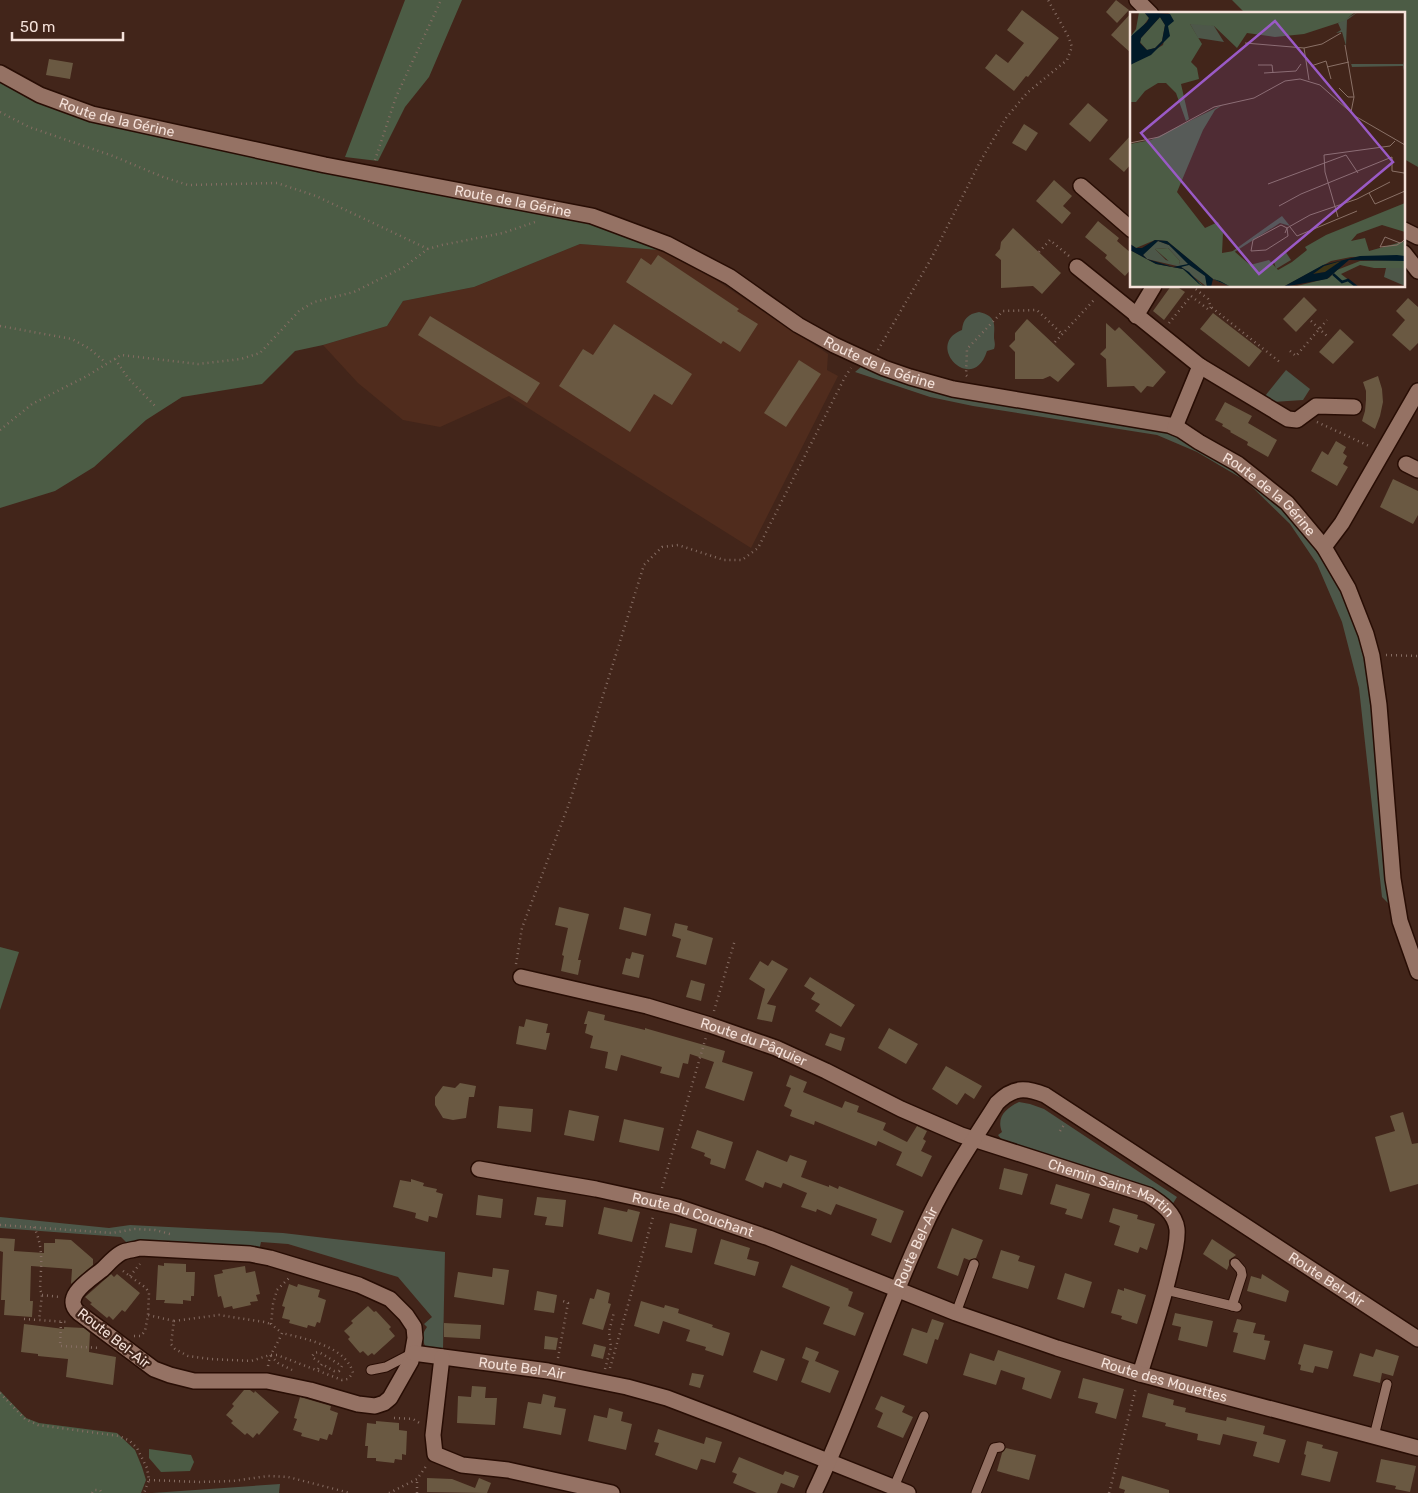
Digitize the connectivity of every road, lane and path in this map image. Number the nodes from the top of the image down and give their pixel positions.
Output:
1 (441, 0) edge
2 (1048, 0) edge
3 (1137, 0) edge
4 (1149, 12) edge
5 (0, 73) edge
6 (0, 112) edge
7 (370, 173) junction
8 (1081, 186) dead end
9 (551, 208) junction
10 (1130, 228) edge
11 (1406, 231) edge
12 (1418, 237) edge
13 (428, 250) junction
14 (1039, 252) dead end
15 (1406, 256) edge
16 (1077, 267) joint
17 (1418, 271) edge
18 (1153, 288) edge
19 (1194, 288) edge
20 (1104, 290) junction
21 (1212, 307) junction
22 (1136, 316) junction
23 (1327, 320) dead end
24 (1311, 321) dead end
25 (0, 326) edge
26 (1319, 329) junction
27 (1062, 334) junction
28 (1160, 334) junction
29 (1328, 337) dead end
30 (1055, 342) dead end
31 (1290, 351) dead end
32 (115, 359) junction
33 (866, 360) junction
34 (1281, 363) dead end
35 (106, 364) junction
36 (1200, 366) junction
37 (1418, 391) edge
38 (978, 393) junction
39 (1354, 407) dead end
40 (157, 408) dead end
41 (1305, 415) junction
42 (1175, 428) junction
43 (0, 430) edge
44 (1375, 450) dead end
45 (1324, 547) junction
46 (1372, 656) junction
47 (1418, 656) edge
48 (735, 940) dead end
49 (1417, 963) edge
50 (522, 977) joint
51 (710, 1025) junction
52 (975, 1139) junction
53 (479, 1169) dead end
54 (657, 1202) junction
55 (0, 1225) edge
56 (34, 1227) junction
57 (188, 1251) junction
58 (111, 1261) junction
59 (1235, 1263) dead end
60 (974, 1264) dead end
61 (301, 1267) junction
62 (898, 1290) junction
63 (1166, 1290) junction
64 (564, 1302) dead end
65 (614, 1312) dead end
66 (956, 1313) junction
67 (148, 1315) junction
68 (24, 1319) dead end
69 (39, 1320) junction
70 (174, 1321) junction
71 (61, 1322) junction
72 (69, 1322) dead end
73 (271, 1324) junction
74 (282, 1333) junction
75 (132, 1336) dead end
76 (1418, 1338) edge
77 (114, 1339) junction
78 (413, 1353) junction
79 (270, 1355) junction
80 (442, 1357) junction
81 (322, 1364) junction
82 (557, 1364) dead end
83 (318, 1369) junction
84 (371, 1370) dead end
85 (1140, 1374) junction
86 (605, 1378) junction
87 (267, 1381) junction
88 (1387, 1384) dead end
89 (310, 1390) junction
90 (0, 1393) edge
91 (924, 1416) dead end
92 (394, 1418) dead end
93 (433, 1435) junction
94 (1374, 1436) junction
95 (1000, 1448) dead end
96 (1418, 1448) edge
97 (435, 1454) junction
98 (829, 1462) junction
99 (417, 1479) junction
100 (150, 1480) junction
101 (901, 1490) edge
102 (92, 1493) edge
103 (102, 1493) edge
104 (144, 1493) edge
105 (350, 1493) edge
106 (389, 1493) edge
107 (417, 1493) edge
108 (612, 1493) edge
109 (814, 1493) edge
110 (976, 1493) edge
111 (1109, 1493) edge

1 - 7 path
2 - 33 path
3 - 4 street
5 - 7 street, Route de la Gérine
6 - 13 path
7 - 9 street, Route de la Gérine
8 - 10 street
9 - 13 path
9 - 33 street, Route de la Gérine
11 - 12 street
13 - 32 path
14 - 16 path
15 - 17 street
16 - 20 street
18 - 22 street
19 - 21 path
20 - 22 street
20 - 27 path
21 - 28 path
21 - 34 path
22 - 28 street
23 - 26 path
24 - 26 path
25 - 35 path
26 - 29 path
26 - 31 path
27 - 30 path
27 - 38 path
28 - 36 street
32 - 35 path
32 - 40 path
33 - 38 street, Route de la Gérine
33 - 50 path
35 - 43 path
36 - 41 street
36 - 42 street
37 - 45 street
38 - 42 street, Route de la Gérine
39 - 41 street
41 - 44 path
42 - 45 street, Route de la Gérine
45 - 46 street, Route de la Gérine
46 - 47 path
46 - 49 street, Route de la Gérine
48 - 51 path
50 - 51 street, Route du Pâquier
51 - 52 street, Route du Pâquier
51 - 54 path
52 - 62 street, Route Bel-Air
52 - 63 street, Chemin Saint-Martin
52 - 76 street, Route Bel-Air
53 - 54 street, Route du Couchant
54 - 62 street, Route du Couchant
54 - 86 path
55 - 56 path
56 - 57 path
56 - 69 path
57 - 58 street, Route Bel-Air
57 - 61 street, Route Bel-Air
58 - 67 path
58 - 77 street, Route Bel-Air
59 - 63 lane
60 - 66 lane
61 - 73 path
61 - 78 street, Route Bel-Air
62 - 66 street, Route des Mouettes
62 - 98 street, Route Bel-Air
63 - 85 street, Chemin Saint-Martin
64 - 82 path
65 - 86 path
66 - 85 street, Route des Mouettes
67 - 70 path
67 - 75 path
68 - 69 path
69 - 71 path
70 - 73 path
70 - 79 path
71 - 72 path
71 - 77 path
73 - 74 path
74 - 79 path
74 - 83 path
77 - 87 street, Route Bel-Air
78 - 80 street, Route Bel-Air
78 - 84 lane
78 - 89 street, Route Bel-Air
79 - 83 path
79 - 87 path
79 - 89 path
80 - 86 street, Route Bel-Air
80 - 93 street
81 - 81 path
81 - 83 path
85 - 94 street, Route des Mouettes
85 - 111 path
86 - 98 street, Route Bel-Air
87 - 89 street, Route Bel-Air
88 - 94 lane
90 - 100 path
91 - 101 lane
92 - 93 path
93 - 97 street
94 - 96 street, Route des Mouettes
95 - 110 lane
97 - 99 path
97 - 108 street
98 - 101 street
98 - 109 street
99 - 106 path
99 - 107 path
100 - 104 path
100 - 105 path
102 - 103 path

